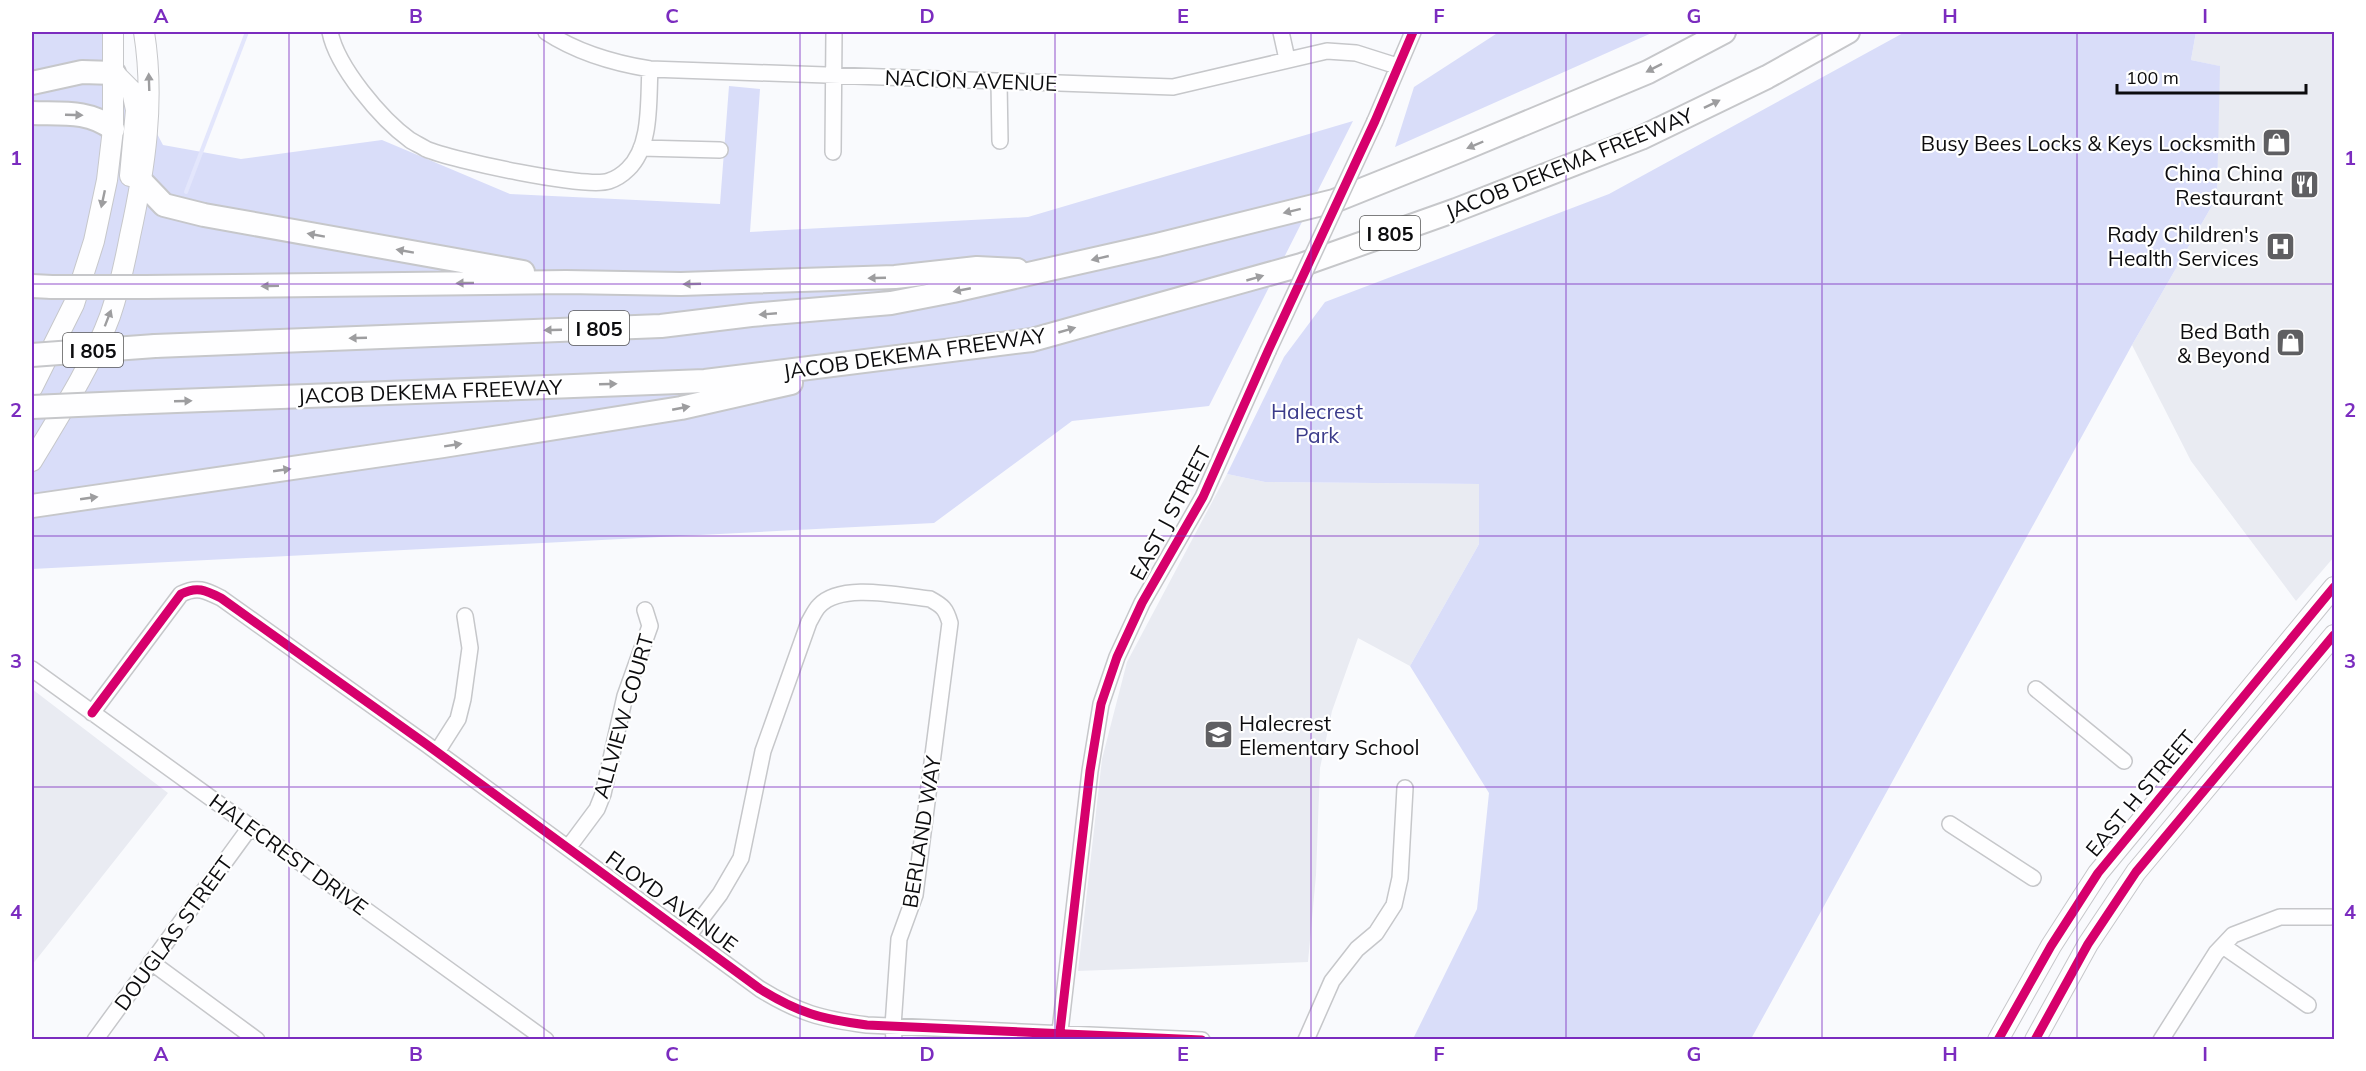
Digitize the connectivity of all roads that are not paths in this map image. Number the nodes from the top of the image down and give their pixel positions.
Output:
1 (113, 32) edge
2 (144, 32) edge
3 (330, 32) edge
4 (546, 32) edge
5 (834, 32) edge
6 (1281, 32) edge
7 (1413, 32) edge
8 (1725, 32) edge
9 (1848, 32) edge
10 (1287, 59) junction
11 (1397, 66) junction
12 (650, 69) junction
13 (114, 73) junction
14 (834, 76) junction
15 (999, 82) junction
16 (32, 83) edge
17 (32, 113) edge
18 (113, 129) junction
19 (1000, 141) dead end
20 (641, 148) junction
21 (720, 150) dead end
22 (833, 152) dead end
23 (142, 182) junction
24 (131, 231) junction
25 (1039, 272) junction
26 (566, 282) junction
27 (42, 287) edge
28 (32, 355) edge
29 (906, 356) junction
30 (32, 388) edge
31 (32, 407) edge
32 (32, 461) edge
33 (32, 506) edge
34 (2334, 587) edge
35 (645, 610) dead end
36 (465, 616) dead end
37 (2334, 635) edge
38 (32, 669) edge
39 (2036, 689) dead end
40 (92, 713) junction
41 (437, 752) junction
42 (2124, 761) dead end
43 (1406, 788) dead end
44 (1950, 824) dead end
45 (251, 826) junction
46 (568, 848) junction
47 (2033, 878) dead end
48 (2333, 919) edge
49 (689, 935) junction
50 (2223, 946) junction
51 (151, 962) junction
52 (2308, 1005) dead end
53 (893, 1033) edge
54 (1059, 1037) edge
55 (95, 1040) edge
56 (257, 1040) edge
57 (546, 1040) edge
58 (1202, 1040) edge
59 (1306, 1040) edge
60 (1998, 1040) edge
61 (2034, 1040) edge
62 (2161, 1040) edge

1 - 13 main road
23 -> 2 main road
3 - 20 street
4 - 12 street, NACION AVENUE
5 - 14 street
6 - 10 street
7 - 11 street, EAST J STREET
8 -> 25 highway, I 805
29 -> 9 highway, JACOB DEKEMA FREEWAY / I 805
10 - 11 street, NACION AVENUE
10 - 15 street, NACION AVENUE
11 - 54 street, EAST J STREET, bridge
12 - 14 street, NACION AVENUE
12 - 20 street
13 - 16 highway
13 - 18 main road
13 - 24 main road
14 - 15 street, NACION AVENUE
14 - 22 street
15 - 19 street
17 -> 18 highway
18 -> 30 main road
20 - 21 street
23 - 24 main road
26 -> 23 highway
32 -> 24 main road
25 -> 26 highway
25 -> 28 highway, I 805, bridge
26 -> 27 highway, bridge
31 -> 29 highway, JACOB DEKEMA FREEWAY / I 805, bridge
33 -> 29 highway
34 - 60 main road, EAST H STREET
35 - 46 street, ALLVIEW COURT
36 - 41 street
37 - 61 main road
38 - 40 street, HALECREST DRIVE
39 - 42 street
40 - 41 street, FLOYD AVENUE
40 - 45 street, HALECREST DRIVE
41 - 46 street, FLOYD AVENUE
43 - 59 street
44 - 47 street
45 - 51 street, DOUGLAS STREET
45 - 57 street, HALECREST DRIVE
46 - 49 street, FLOYD AVENUE
48 - 50 street
49 - 53 street, FLOYD AVENUE
49 - 53 street, BERLAND WAY
50 - 52 street
50 - 62 street
51 - 55 street, DOUGLAS STREET
51 - 56 street
53 - 54 street, FLOYD AVENUE
54 - 58 street, FLOYD AVENUE

